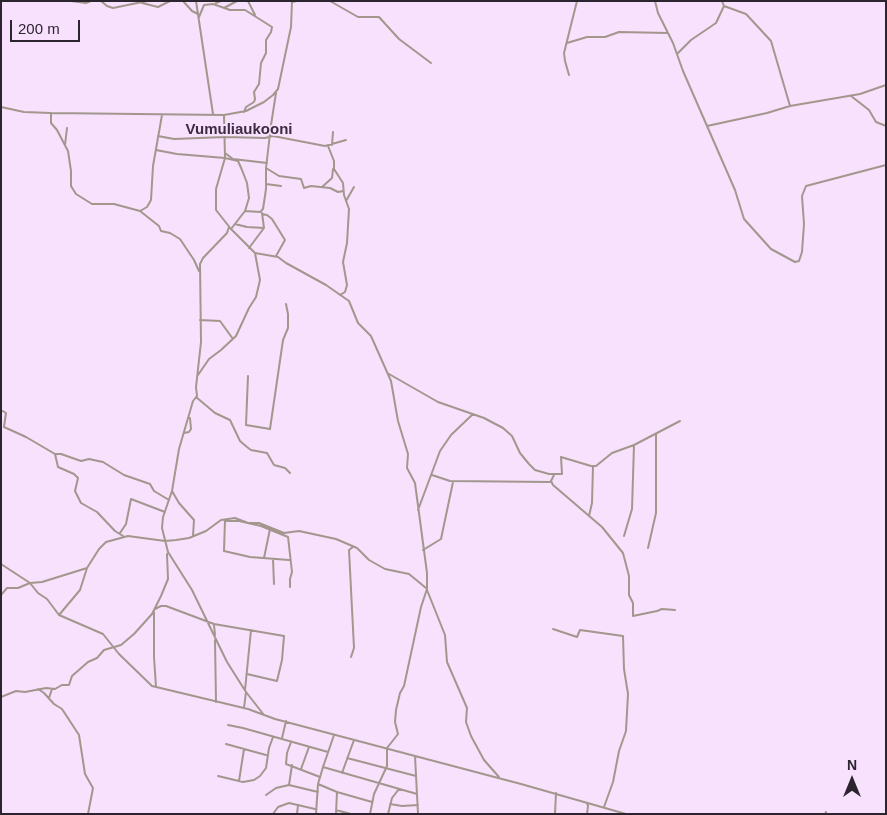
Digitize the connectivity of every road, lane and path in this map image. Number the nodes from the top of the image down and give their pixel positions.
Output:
1 (71, 1) edge
2 (91, 1) edge
3 (101, 1) edge
4 (147, 1) edge
5 (170, 1) edge
6 (182, 1) edge
7 (196, 1) edge
8 (221, 1) edge
9 (237, 1) edge
10 (248, 1) edge
11 (297, 1) edge
12 (330, 1) edge
13 (578, 1) edge
14 (655, 1) edge
15 (722, 1) edge
16 (217, 2) edge
17 (292, 2) edge
18 (137, 3) junction
19 (213, 4) junction
20 (724, 6) junction
21 (224, 8) junction
22 (199, 15) junction
23 (256, 17) junction
24 (668, 33) junction
25 (567, 43) junction
26 (677, 54) junction
27 (432, 64) dead end
28 (569, 75) dead end
29 (886, 85) edge
30 (276, 92) junction
31 (850, 96) junction
32 (790, 106) junction
33 (1, 107) edge
34 (244, 112) junction
35 (51, 113) junction
36 (162, 114) junction
37 (212, 114) junction
38 (224, 115) junction
39 (707, 126) junction
40 (886, 126) edge
41 (67, 128) dead end
42 (333, 132) dead end
43 (158, 136) junction
44 (270, 136) junction
45 (225, 137) junction
46 (346, 140) dead end
47 (65, 145) junction
48 (330, 146) junction
49 (156, 150) junction
50 (225, 153) junction
51 (225, 158) junction
52 (267, 163) junction
53 (886, 165) edge
54 (266, 168) junction
55 (333, 168) junction
56 (266, 184) junction
57 (281, 186) dead end
58 (322, 187) junction
59 (354, 187) dead end
60 (343, 191) junction
61 (346, 201) junction
62 (140, 211) junction
63 (245, 211) junction
64 (262, 213) junction
65 (235, 224) junction
66 (230, 228) junction
67 (264, 228) junction
68 (249, 248) junction
69 (255, 252) junction
70 (276, 256) junction
71 (199, 271) junction
72 (340, 295) junction
73 (286, 304) dead end
74 (200, 320) junction
75 (233, 339) junction
76 (388, 374) junction
77 (248, 376) dead end
78 (197, 377) junction
79 (196, 397) junction
80 (1, 410) edge
81 (473, 414) junction
82 (189, 416) junction
83 (680, 421) dead end
84 (3, 424) junction
85 (1, 431) edge
86 (184, 433) junction
87 (656, 434) junction
88 (634, 445) junction
89 (55, 454) junction
90 (592, 466) junction
91 (290, 473) dead end
92 (432, 475) junction
93 (554, 475) junction
94 (453, 482) junction
95 (551, 482) junction
96 (172, 491) junction
97 (168, 500) junction
98 (418, 510) junction
99 (165, 512) junction
100 (589, 516) junction
101 (224, 520) junction
102 (216, 524) junction
103 (224, 527) junction
104 (270, 530) junction
105 (119, 534) junction
106 (123, 536) junction
107 (194, 536) junction
108 (624, 536) dead end
109 (164, 541) junction
110 (353, 547) junction
111 (648, 548) dead end
112 (423, 550) junction
113 (168, 552) junction
114 (264, 558) junction
115 (273, 559) junction
116 (289, 560) junction
117 (1, 564) edge
118 (87, 568) junction
119 (30, 583) junction
120 (274, 584) dead end
121 (290, 587) dead end
122 (427, 590) junction
123 (1, 595) edge
124 (154, 610) junction
125 (674, 610) dead end
126 (59, 615) junction
127 (208, 621) junction
128 (214, 624) junction
129 (251, 630) junction
130 (553, 630) dead end
131 (215, 639) junction
132 (114, 648) junction
133 (351, 656) dead end
134 (247, 674) junction
135 (156, 687) junction
136 (38, 689) junction
137 (52, 689) junction
138 (245, 691) junction
139 (1, 697) edge
140 (49, 698) junction
141 (216, 702) junction
142 (244, 708) junction
143 (264, 715) junction
144 (286, 721) junction
145 (228, 725) dead end
146 (334, 735) junction
147 (273, 737) junction
148 (282, 739) junction
149 (354, 740) junction
150 (291, 742) junction
151 (226, 744) dead end
152 (309, 747) junction
153 (387, 748) junction
154 (244, 749) junction
155 (328, 752) junction
156 (267, 756) junction
157 (415, 756) junction
158 (348, 758) junction
159 (292, 765) junction
160 (322, 767) junction
161 (387, 768) junction
162 (301, 769) junction
163 (342, 772) junction
164 (218, 776) dead end
165 (416, 776) junction
166 (320, 777) junction
167 (500, 779) junction
168 (239, 781) junction
169 (318, 784) junction
170 (380, 784) junction
171 (289, 785) junction
172 (400, 789) junction
173 (318, 792) junction
174 (337, 792) junction
175 (417, 794) junction
176 (556, 794) junction
177 (266, 795) dead end
178 (372, 802) junction
179 (587, 803) junction
180 (390, 804) junction
181 (298, 805) junction
182 (418, 805) junction
183 (604, 807) junction
184 (316, 809) junction
185 (336, 810) junction
186 (88, 814) edge
187 (273, 814) edge
188 (297, 814) edge
189 (316, 814) edge
190 (336, 814) edge
191 (351, 814) edge
192 (370, 814) edge
193 (388, 814) edge
194 (418, 814) edge
195 (555, 814) edge
196 (587, 814) edge
197 (626, 814) edge

1 - 2 street
3 - 18 street
4 - 18 street
5 - 18 street
6 - 22 street
7 - 22 street
8 - 16 street
9 - 21 street
10 - 23 street
11 - 17 street
12 - 27 street
13 - 25 street
14 - 24 street
15 - 20 street
16 - 19 street
17 - 30 street
19 - 21 street
19 - 22 street
20 - 26 street
20 - 32 street
21 - 23 street
22 - 37 street
23 - 34 street
24 - 25 street
24 - 26 street
25 - 28 street
26 - 39 street
29 - 31 street
30 - 34 street
30 - 44 street
31 - 32 street
31 - 40 street
32 - 39 street
33 - 35 street
34 - 38 street
35 - 36 street
35 - 47 street
36 - 37 street
36 - 43 street
37 - 38 street
38 - 45 street
39 - 53 street
41 - 47 street
42 - 48 street
43 - 45 street
43 - 49 street
44 - 45 street
44 - 48 street
44 - 52 street
45 - 50 street
46 - 48 street
47 - 62 street
48 - 55 street
49 - 51 street
49 - 62 street
50 - 51 street
50 - 52 street
51 - 63 street
51 - 66 street
52 - 54 street
54 - 56 street
54 - 58 street
55 - 58 street
55 - 60 street
56 - 57 street
56 - 64 street
58 - 60 street
59 - 61 street
60 - 61 street
61 - 72 street
62 - 71 street
63 - 64 street
63 - 65 street
64 - 67 street
64 - 70 street
65 - 66 street
65 - 67 street
66 - 68 street
66 - 71 street
67 - 68 street
68 - 69 street
69 - 70 street
69 - 75 street
70 - 72 street
71 - 74 street
72 - 76 street
73 - 77 street
74 - 75 street
74 - 78 street
75 - 78 street
76 - 81 street
76 - 98 street
78 - 79 street
79 - 82 street
79 - 91 street
80 - 84 street
81 - 92 street
81 - 93 street
82 - 86 street
82 - 86 street
83 - 87 street
84 - 85 street
84 - 89 street
86 - 96 street
87 - 88 street
87 - 111 street
88 - 90 street
88 - 108 street
89 - 97 street
89 - 105 street
90 - 93 street
90 - 100 street
92 - 94 street
92 - 98 street
93 - 95 street
94 - 95 street
94 - 112 street
95 - 100 street
96 - 97 street
96 - 107 street
97 - 99 street
98 - 112 street
99 - 105 street
99 - 109 street
100 - 125 street
101 - 102 street
101 - 103 street
101 - 104 street
101 - 110 street
102 - 103 street
102 - 107 street
103 - 114 street
104 - 114 street
104 - 116 street
105 - 106 street
106 - 109 street
106 - 118 street
107 - 109 street
109 - 113 street
110 - 122 street
110 - 133 street
112 - 122 street
113 - 124 street
113 - 127 street
114 - 115 street
115 - 116 street
115 - 120 street
116 - 121 street
117 - 119 street
118 - 119 street
118 - 126 street
119 - 123 street
119 - 126 street
122 - 153 street
122 - 167 street
124 - 127 street
124 - 132 street
124 - 135 street
126 - 132 street
127 - 128 street
127 - 131 street
128 - 129 street
128 - 131 street
129 - 134 street
129 - 134 street
130 - 183 street
131 - 138 street
131 - 141 street
132 - 135 street
132 - 137 street
134 - 138 street
135 - 141 street
136 - 137 street
136 - 139 street
136 - 140 street
137 - 140 street
138 - 142 street
138 - 143 street
140 - 186 street
141 - 142 street
142 - 143 street
143 - 144 street
144 - 146 street
144 - 148 street
145 - 147 street
146 - 149 street
146 - 155 street
147 - 148 street
147 - 156 street
148 - 150 street
149 - 153 street
149 - 158 street
150 - 152 street
150 - 159 street
151 - 154 street
152 - 155 street
152 - 162 street
153 - 157 street
153 - 161 street
154 - 156 street
154 - 168 street
155 - 160 street
156 - 168 street
157 - 165 street
157 - 167 street
158 - 161 street
158 - 163 street
159 - 162 street
159 - 171 street
160 - 163 street
160 - 166 street
161 - 165 street
161 - 170 street
162 - 166 street
163 - 170 street
164 - 168 street
165 - 175 street
166 - 169 street
167 - 176 street
169 - 173 street
169 - 174 street
170 - 172 street
170 - 178 street
171 - 173 street
171 - 177 street
172 - 175 street
172 - 180 street
173 - 184 street
174 - 178 street
174 - 185 street
175 - 182 street
176 - 179 street
176 - 195 street
178 - 192 street
179 - 183 street
179 - 196 street
180 - 182 street
180 - 193 street
181 - 184 street
181 - 187 street
181 - 188 street
182 - 194 street
183 - 197 street
184 - 189 street
185 - 190 street
185 - 191 street

